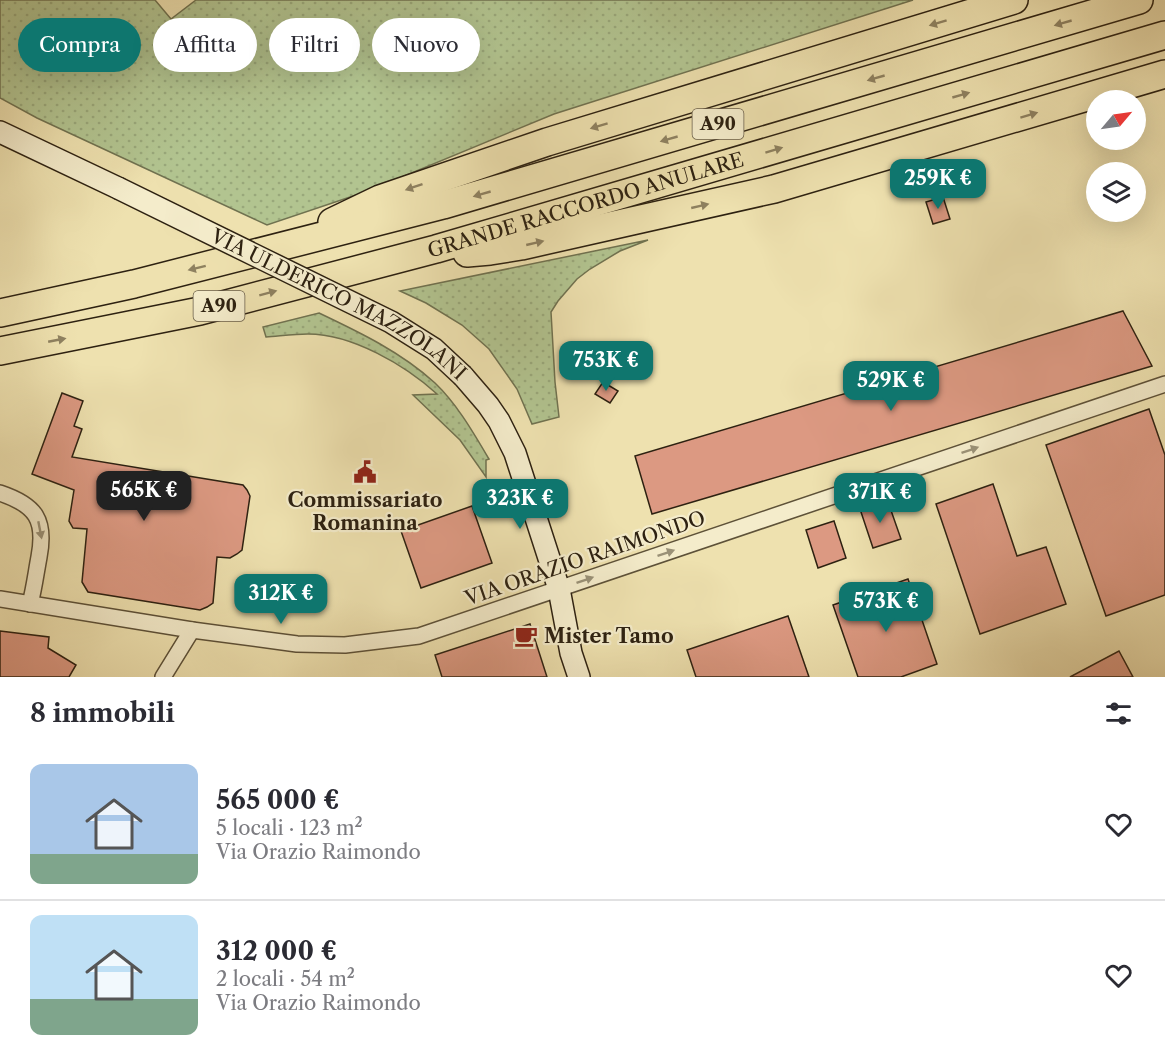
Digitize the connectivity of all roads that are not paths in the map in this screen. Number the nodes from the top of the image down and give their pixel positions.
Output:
1 (1014, 0) edge
2 (1139, 0) edge
3 (1165, 35) edge
4 (1165, 74) edge
5 (0, 132) edge
6 (294, 243) junction
7 (436, 249) junction
8 (0, 313) edge
9 (0, 351) edge
10 (1165, 384) edge
11 (0, 494) edge
12 (559, 589) junction
13 (0, 599) edge
14 (30, 604) junction
15 (192, 630) junction
16 (163, 677) edge
17 (579, 677) edge
18 (593, 677) edge

1 -> 6 highway
2 -> 6 highway, GRANDE RACCORDO ANULARE / A90
7 -> 3 highway, GRANDE RACCORDO ANULARE / A90
7 -> 4 highway
5 - 12 street, VIA ULDERICO MAZZOLANI, bridge
6 -> 8 highway, GRANDE RACCORDO ANULARE / A90
9 -> 7 highway, GRANDE RACCORDO ANULARE / A90
12 -> 10 street, VIA ORAZIO RAIMONDO
11 -> 14 street
12 - 15 street, VIA ORAZIO RAIMONDO
12 - 17 street
12 - 18 street
13 - 14 street, VIA ORAZIO RAIMONDO
14 - 15 street, VIA ORAZIO RAIMONDO
15 - 16 street

